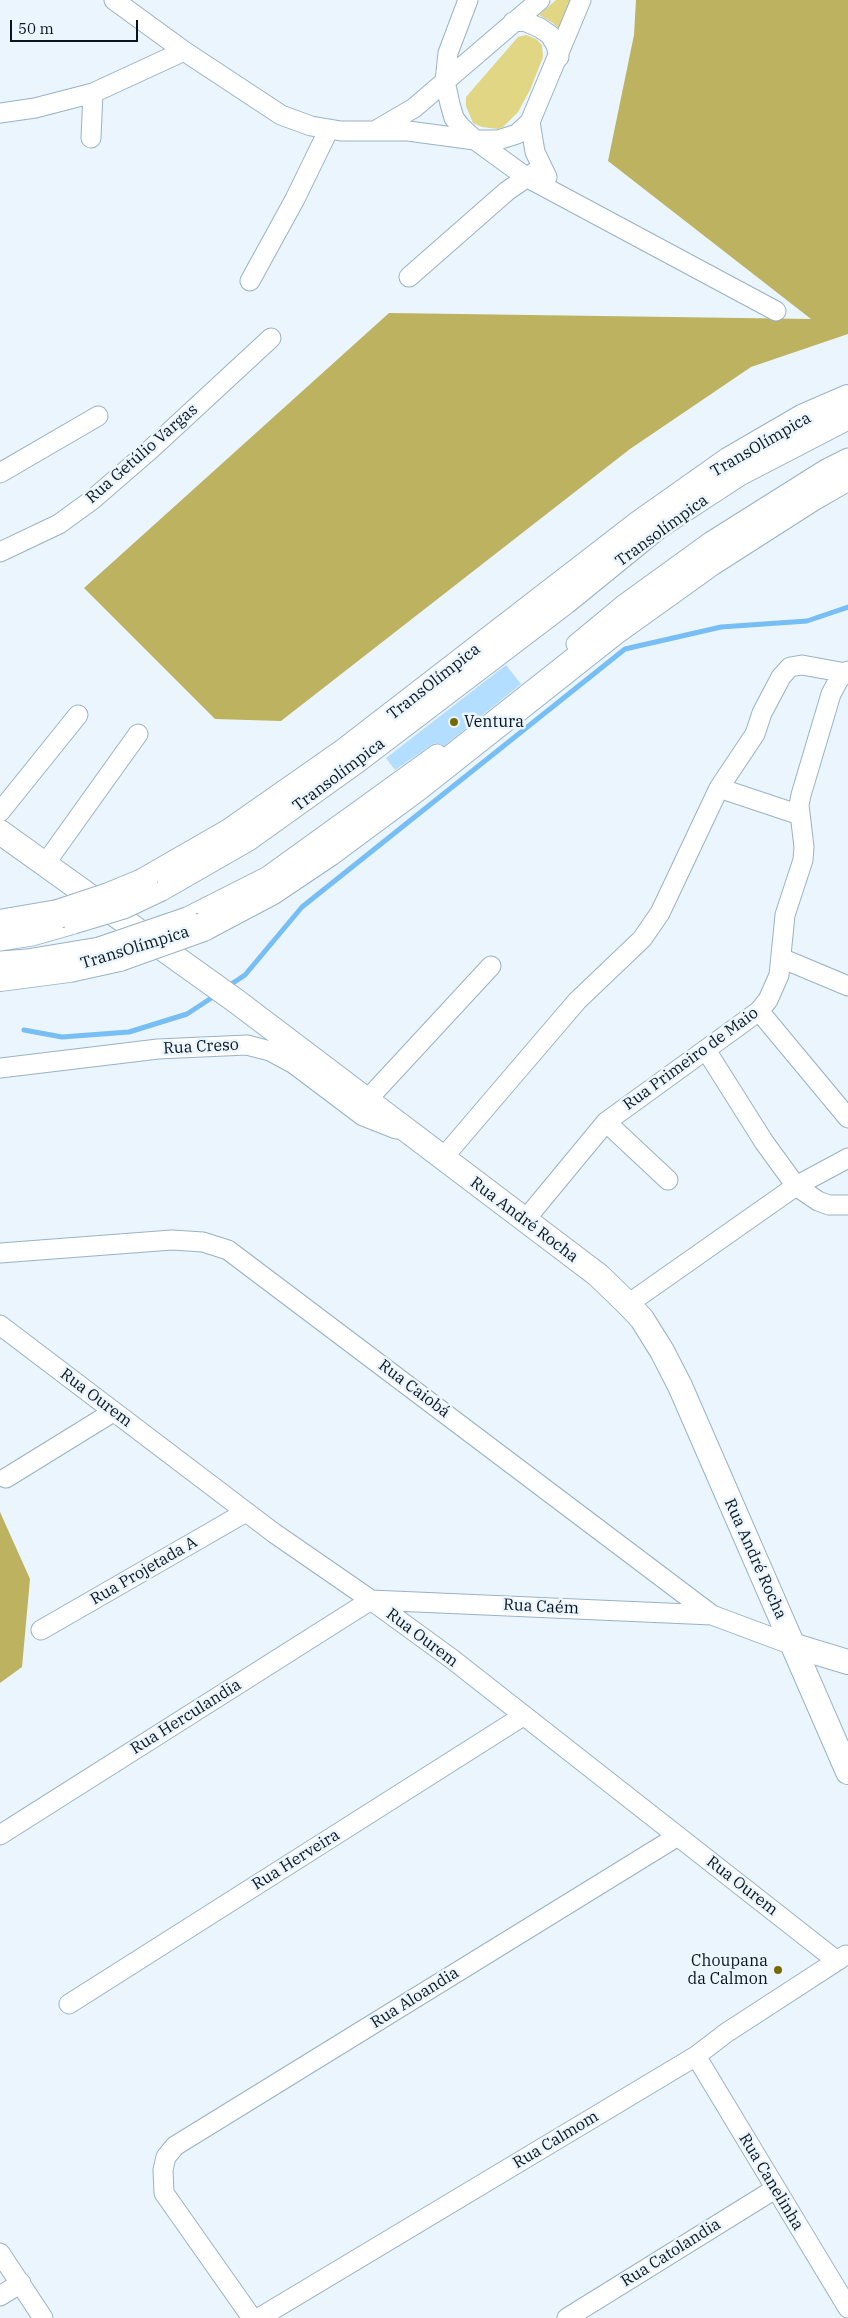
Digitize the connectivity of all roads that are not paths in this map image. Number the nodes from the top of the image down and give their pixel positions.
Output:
1 (114, 0) edge
2 (468, 0) edge
3 (540, 0) edge
4 (582, 0) edge
5 (513, 22) junction
6 (184, 52) junction
7 (559, 57) junction
8 (445, 81) junction
9 (93, 93) junction
10 (0, 113) edge
11 (530, 122) junction
12 (329, 129) junction
13 (374, 131) junction
14 (92, 138) dead end
15 (475, 140) junction
16 (542, 167) junction
17 (526, 177) junction
18 (561, 196) junction
19 (409, 277) dead end
20 (250, 281) dead end
21 (776, 311) dead end
22 (271, 338) dead end
23 (848, 399) edge
24 (98, 416) dead end
25 (848, 420) edge
26 (848, 458) edge
27 (0, 473) edge
28 (848, 476) edge
29 (0, 552) edge
30 (847, 672) edge
31 (78, 715) dead end
32 (138, 734) dead end
33 (719, 788) junction
34 (0, 812) edge
35 (800, 815) junction
36 (0, 832) edge
37 (45, 864) junction
38 (153, 887) junction
39 (66, 919) junction
40 (195, 922) junction
41 (0, 924) edge
42 (0, 941) edge
43 (109, 952) junction
44 (781, 958) junction
45 (0, 961) edge
46 (491, 966) dead end
47 (0, 976) edge
48 (846, 978) edge
49 (759, 1011) junction
50 (706, 1050) junction
51 (0, 1054) edge
52 (44, 1064) junction
53 (0, 1068) edge
54 (366, 1101) junction
55 (848, 1118) edge
56 (606, 1122) junction
57 (408, 1133) junction
58 (848, 1158) edge
59 (442, 1159) junction
60 (668, 1180) dead end
61 (796, 1186) junction
62 (848, 1205) edge
63 (525, 1220) junction
64 (0, 1254) edge
65 (628, 1304) junction
66 (0, 1325) edge
67 (113, 1412) junction
68 (6, 1478) dead end
69 (246, 1512) junction
70 (371, 1600) junction
71 (712, 1615) junction
72 (41, 1630) dead end
73 (795, 1646) junction
74 (848, 1662) edge
75 (523, 1716) junction
76 (848, 1772) edge
77 (0, 1835) edge
78 (678, 1836) junction
79 (843, 1957) edge
80 (69, 2004) dead end
81 (696, 2056) junction
82 (775, 2189) junction
83 (0, 2253) edge
84 (21, 2283) junction
85 (0, 2296) edge
86 (848, 2308) edge
87 (43, 2318) edge
88 (252, 2318) edge
89 (259, 2318) edge
90 (568, 2318) edge

1 - 6 street
2 - 8 street
3 - 5 street
4 - 7 street
5 - 7 street
5 - 8 street
6 - 9 street
6 - 12 street
7 - 11 street
8 - 13 street
8 - 15 street
9 - 10 street
9 - 14 street
11 - 15 street
11 - 16 street
12 - 13 street
12 - 20 street
13 - 15 street
15 - 17 street
16 - 17 street
16 - 18 street
17 - 18 street
17 - 19 street
18 - 21 street
22 - 29 street, Rua Getúlio Vargas
23 - 38 highway, TransOlímpica
24 - 27 street
25 - 38 street, Transolímpica
26 - 40 street, Transolímpica
28 - 40 highway, TransOlímpica
30 - 33 street
30 - 35 street, Rua Primeiro de Maio
31 - 34 street
32 - 37 street
33 - 35 street
33 - 59 street
35 - 44 street, Rua Primeiro de Maio
36 - 37 main road, Rua André Rocha
37 - 54 main road, Rua André Rocha
38 - 39 highway, TransOlímpica, bridge
39 - 41 highway, TransOlímpica
39 - 42 street
40 - 43 highway, TransOlímpica, bridge
43 - 45 street, Transolímpica
43 - 47 highway, TransOlímpica
44 - 48 street
44 - 49 street, Rua Primeiro de Maio
46 - 54 street
49 - 50 street, Rua Primeiro de Maio
49 - 55 street
50 - 56 street, Rua Primeiro de Maio
50 - 61 street
51 - 52 street
52 - 53 street, Rua Creso
52 - 57 street, Rua Creso
54 - 57 main road, Rua André Rocha
56 - 60 street
56 - 63 street, Rua Primeiro de Maio
57 - 59 main road, Rua André Rocha
58 - 61 street
59 - 63 main road, Rua André Rocha
61 - 62 street
61 - 65 street
63 - 65 main road, Rua André Rocha
64 - 71 street, Rua Caiobá
65 - 73 main road, Rua André Rocha
66 - 67 street, Rua Ourem
67 - 68 street
67 - 69 street, Rua Ourem
69 - 70 street, Rua Ourem
69 - 72 street, Rua Projetada A
70 - 71 street, Rua Caém
70 - 75 street, Rua Ourem
70 - 77 street, Rua Herculandia
71 - 73 street, Rua Caiobá
73 - 74 main road
73 - 76 main road, Rua André Rocha
75 - 78 street, Rua Ourem
75 - 80 street, Rua Herveira
78 - 79 street, Rua Ourem
78 - 88 street, Rua Aloandia
79 - 81 street, Rua Calmom
81 - 82 street, Rua Canelinha
81 - 89 street, Rua Calmom
82 - 86 street, Rua Canelinha
82 - 90 street, Rua Catolandia
83 - 84 street
84 - 85 street
84 - 87 street

